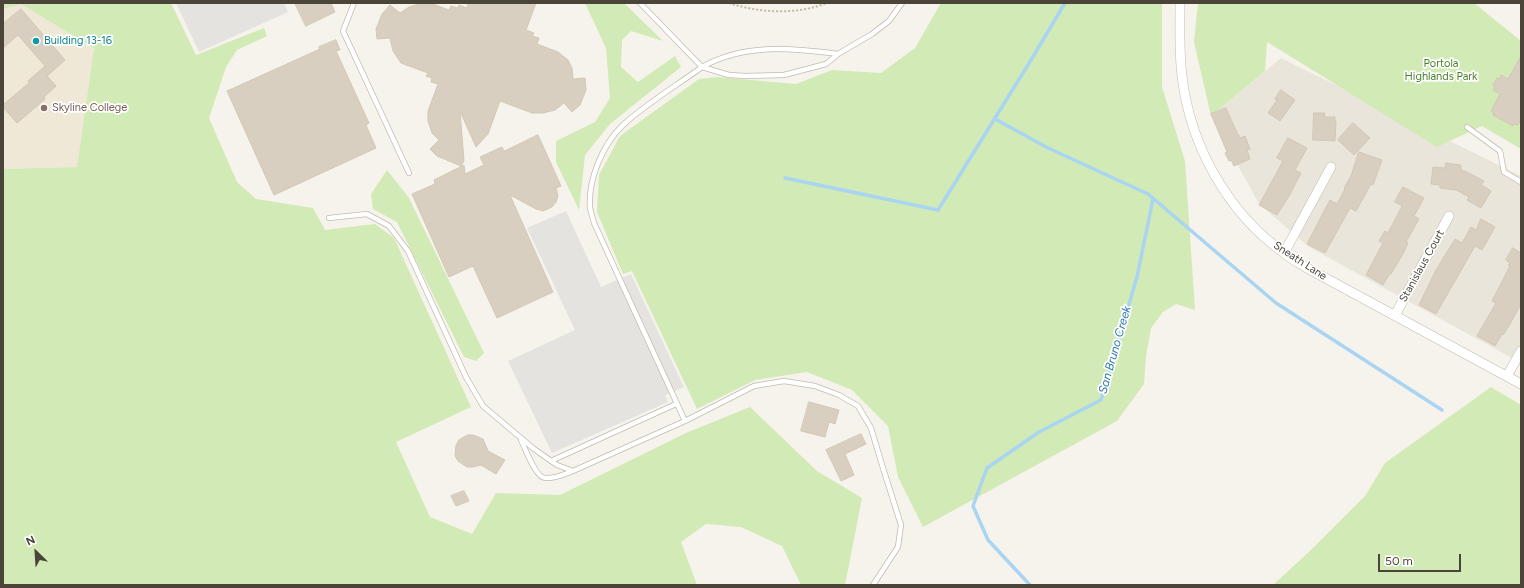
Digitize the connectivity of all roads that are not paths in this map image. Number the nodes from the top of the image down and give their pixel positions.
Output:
1 (354, 3) edge
2 (640, 3) edge
3 (902, 3) edge
4 (1180, 3) edge
5 (838, 54) junction
6 (702, 67) junction
7 (1467, 127) dead end
8 (1331, 167) dead end
9 (409, 174) dead end
10 (1521, 182) edge
11 (1449, 216) dead end
12 (329, 218) dead end
13 (1284, 253) junction
14 (1395, 315) junction
15 (1521, 351) edge
16 (1507, 376) junction
17 (1521, 384) edge
18 (676, 404) junction
19 (685, 422) junction
20 (520, 438) junction
21 (551, 461) junction
22 (573, 471) junction
23 (873, 585) edge

1 - 9 lane
2 - 6 lane
3 - 5 lane
4 - 13 street, Sneath Lane
5 - 6 lane
5 - 6 lane
6 - 18 lane
7 - 10 lane
8 - 13 street
11 - 14 street, Stanislaus Court
12 - 20 lane
13 - 14 street, Sneath Lane
14 - 16 street, Sneath Lane
15 - 16 street
16 - 17 street, Sneath Lane
18 - 19 lane
18 - 21 lane
19 - 22 lane
19 - 23 lane
20 - 21 lane
20 - 22 lane
21 - 22 lane

